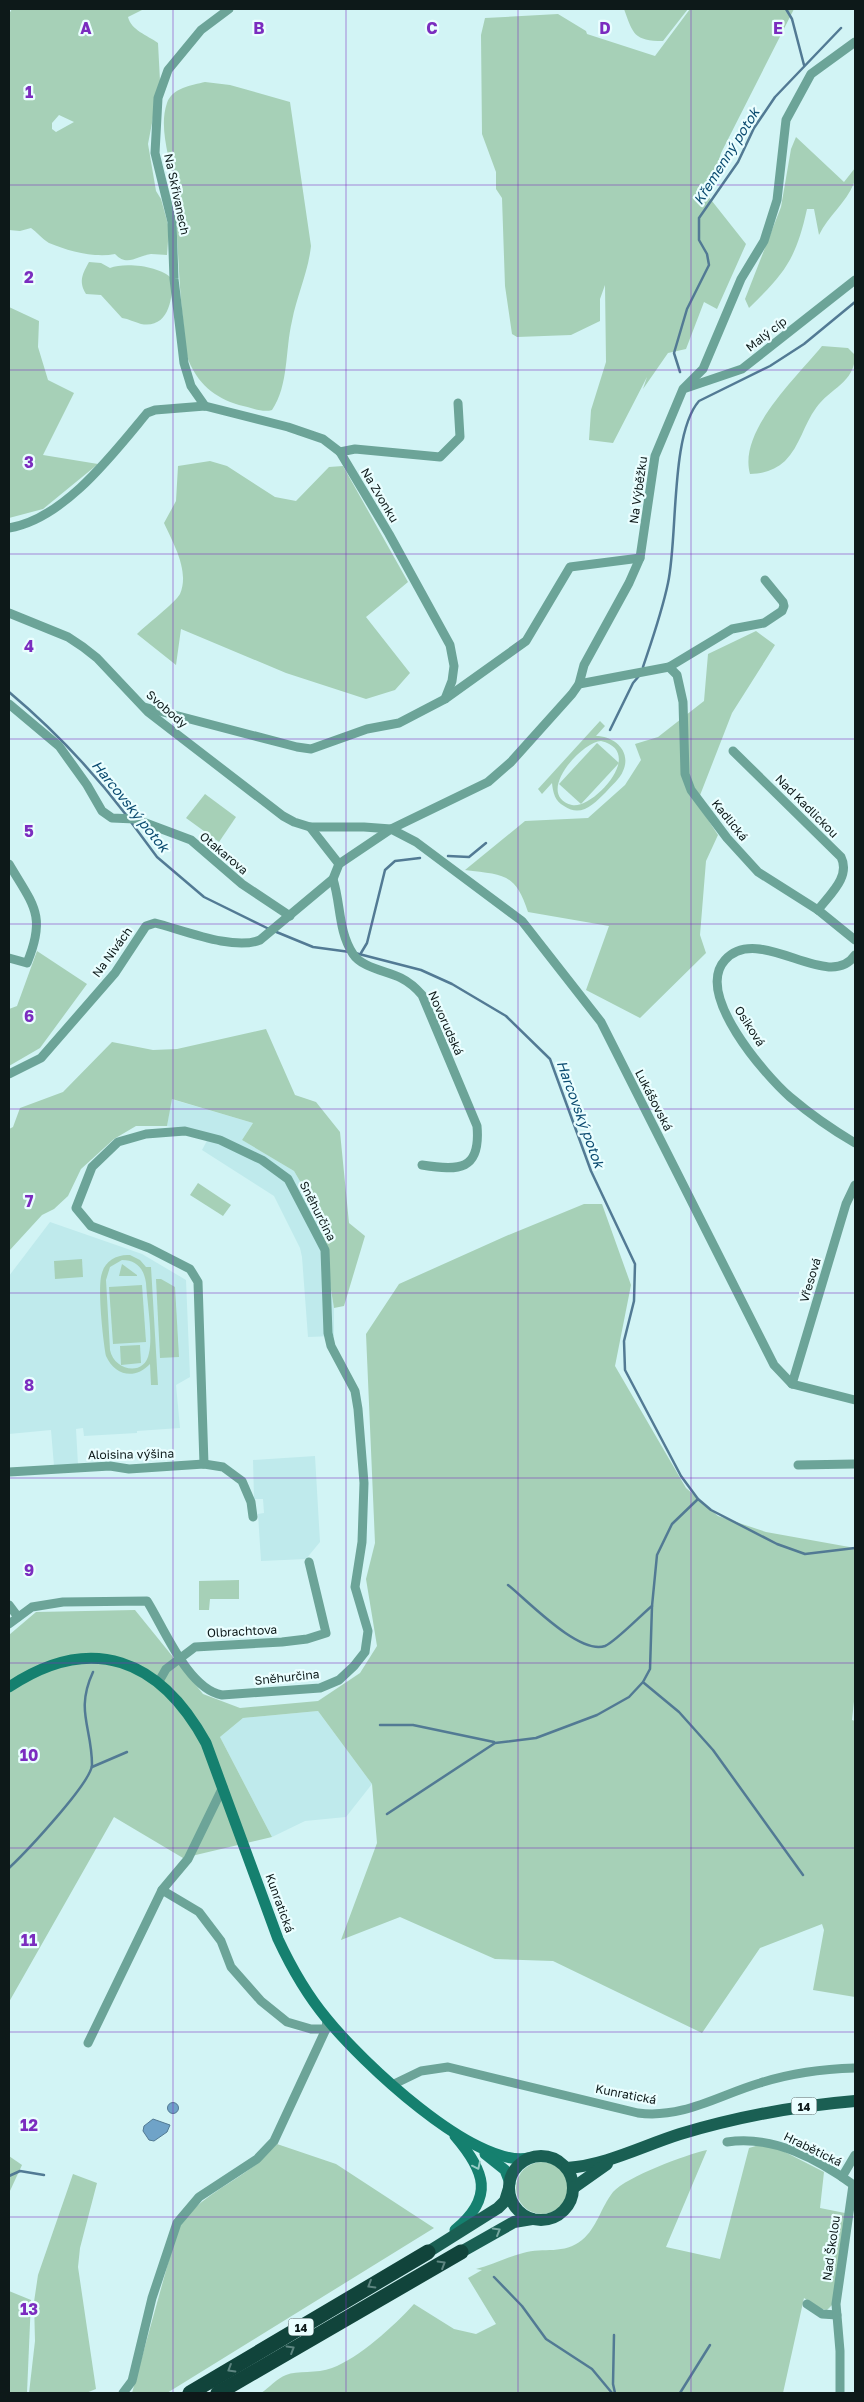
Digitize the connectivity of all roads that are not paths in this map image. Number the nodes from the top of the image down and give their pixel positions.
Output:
1 (229, 9) edge
2 (855, 42) edge
3 (855, 280) edge
4 (683, 389) junction
5 (458, 403) dead end
6 (205, 406) junction
7 (340, 452) junction
8 (9, 528) edge
9 (640, 558) junction
10 (765, 580) dead end
11 (9, 613) edge
12 (669, 667) junction
13 (579, 684) junction
14 (445, 699) junction
15 (9, 704) edge
16 (144, 707) junction
17 (733, 751) dead end
18 (310, 827) junction
19 (391, 829) junction
20 (9, 864) edge
21 (339, 864) junction
22 (333, 880) junction
23 (818, 910) junction
24 (290, 916) junction
25 (855, 940) edge
26 (855, 955) edge
27 (9, 958) edge
28 (9, 1074) edge
29 (855, 1143) edge
30 (422, 1165) dead end
31 (855, 1185) edge
32 (792, 1384) junction
33 (855, 1400) edge
34 (204, 1464) junction
35 (855, 1464) edge
36 (798, 1465) dead end
37 (9, 1472) edge
38 (253, 1517) dead end
39 (309, 1562) dead end
40 (9, 1605) edge
41 (18, 1616) junction
42 (9, 1624) edge
43 (180, 1658) junction
44 (158, 1683) junction
45 (9, 1687) edge
46 (223, 1787) junction
47 (162, 1890) junction
48 (327, 2024) junction
49 (88, 2043) dead end
50 (855, 2068) edge
51 (392, 2085) junction
52 (855, 2101) edge
53 (448, 2127) junction
54 (727, 2142) dead end
55 (477, 2146) junction
56 (855, 2155) edge
57 (529, 2158) junction
58 (613, 2159) junction
59 (567, 2168) junction
60 (842, 2177) junction
61 (510, 2184) junction
62 (854, 2186) edge
63 (574, 2188) junction
64 (536, 2219) junction
65 (428, 2252) junction
66 (461, 2252) joint
67 (807, 2304) dead end
68 (836, 2315) junction
69 (123, 2393) edge
70 (190, 2393) edge
71 (218, 2393) edge
72 (840, 2393) edge

1 - 6 street, Na Skřivanech
2 - 4 street, Na Výběžku
3 - 4 street, Malý cíp
4 - 9 street, Na Výběžku
5 - 7 street, Na Zvonku
6 - 7 street
6 - 8 street
7 - 14 street, Na Zvonku
9 - 13 street, Na Výběžku
9 - 14 street
10 - 12 street
11 - 16 street, Svobody
12 - 13 street
12 - 23 street, Kadlická
13 - 19 street, Na Výběžku
14 - 16 street
15 - 24 street, Otakarova
16 - 18 street, Svobody
17 - 23 street, Nad Kadlickou
18 - 19 street, Svobody
18 - 21 street
19 - 21 street
19 - 32 street, Lukášovská
20 - 27 street
21 - 22 street
22 - 24 street, Na Nivách
22 - 30 street, Novorudská
23 - 25 street, Kadlická
24 - 28 street, Na Nivách
26 - 29 street, Osiková
31 - 32 street, Vřesová
32 - 33 street
34 - 37 street, Aloisina výšina
34 - 38 street, Aloisina výšina
34 - 43 street, Sněhurčina
35 - 36 street
39 - 43 street, Olbrachtova
40 - 41 street
41 - 42 street
41 - 43 street
43 - 44 street, Olbrachtova
44 - 45 street, Kunratická
44 - 46 street, Kunratická
46 - 47 street
46 - 48 street, Kunratická
47 - 48 street
47 - 49 street
48 - 51 street, Kunratická
48 - 69 street
50 - 51 street, Kunratická
51 - 53 street, Kunratická
52 - 58 main road, 14
53 - 55 street, Kunratická
53 -> 65 street
54 - 60 street, Hrabětická
55 - 57 street, Kunratická
55 - 61 street, Kunratická
56 - 60 street
57 - 59 main road, Kunratická
57 - 61 main road, 14
58 - 59 main road, 14
58 - 63 main road, 14
59 - 63 main road
60 - 62 street, Hrabětická
61 - 64 main road, Kunratická
61 - 65 main road, 14
62 - 68 street, Nad Školou
63 - 64 main road, 14
66 -> 64 main road, 14
65 -> 70 highway, 14
71 -> 66 highway, 14
67 - 68 street
68 - 72 street, Nad Školou

